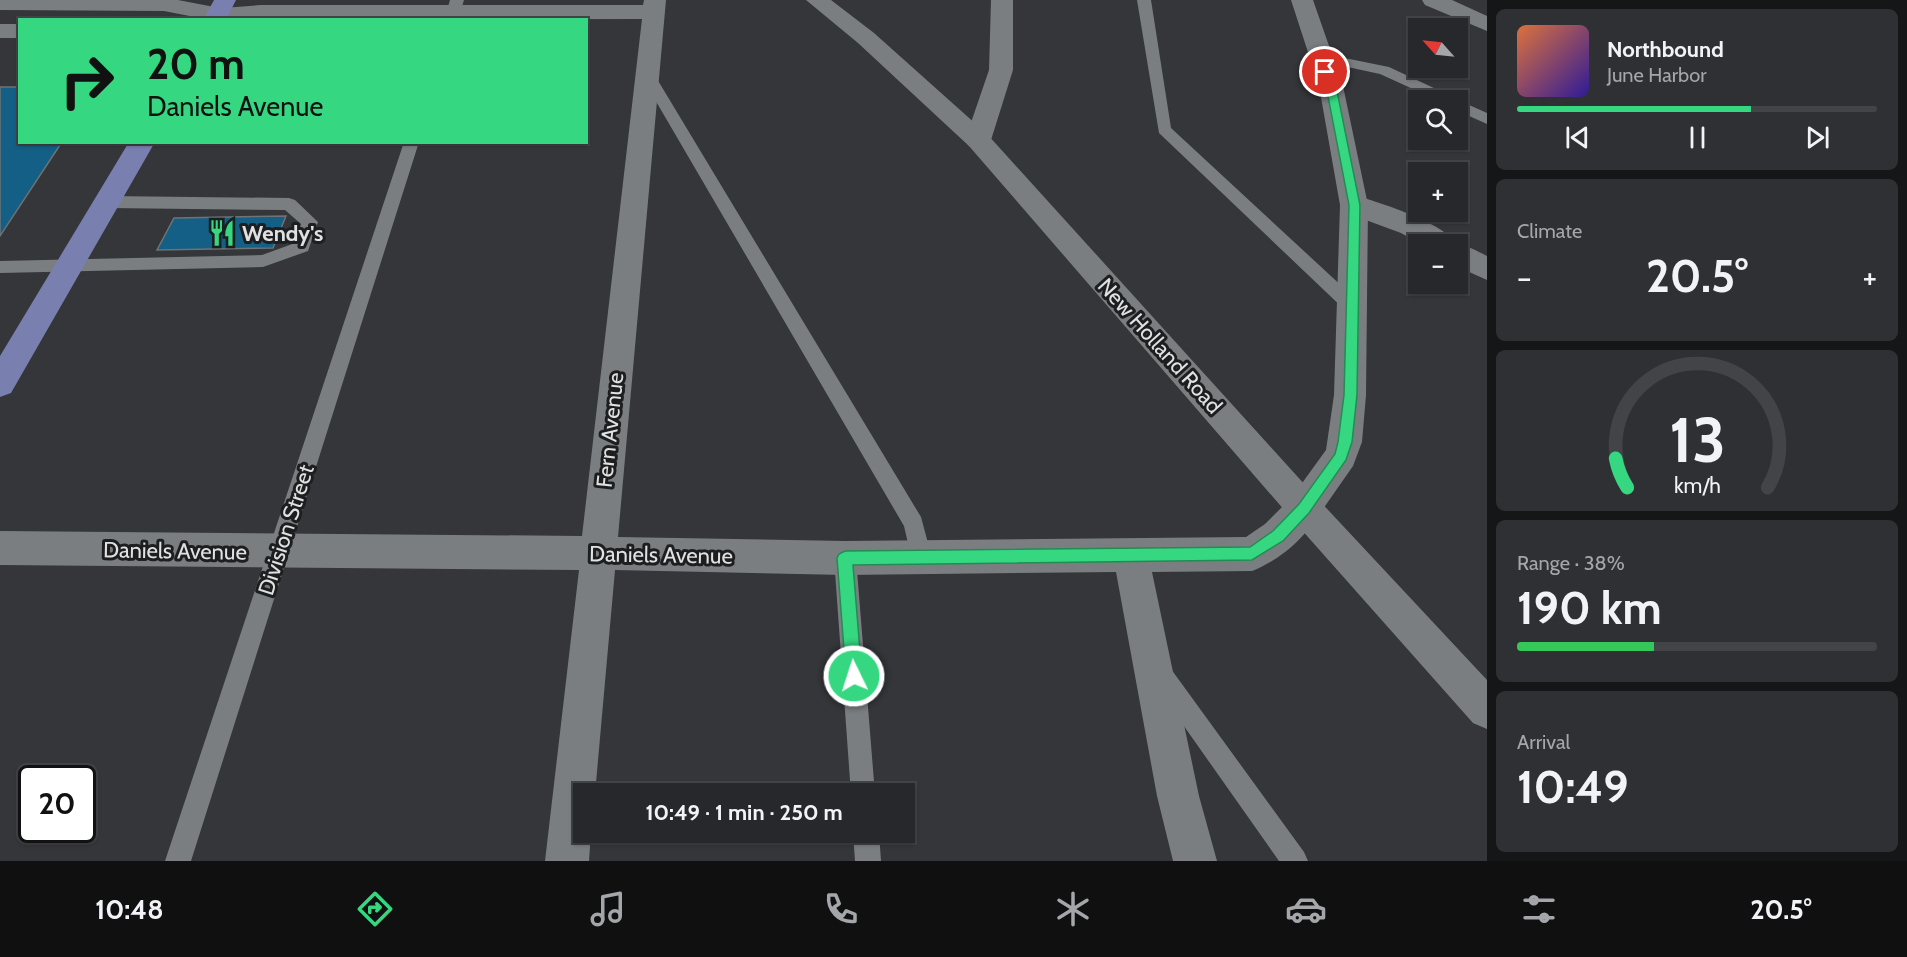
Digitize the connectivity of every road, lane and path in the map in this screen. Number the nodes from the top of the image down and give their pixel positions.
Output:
1 (817, 0) edge
2 (1002, 0) edge
3 (1144, 0) edge
4 (1302, 0) edge
5 (1434, 0) edge
6 (40, 1) edge
7 (0, 3) edge
8 (654, 6) edge
9 (454, 10) edge
10 (214, 13) edge
11 (1487, 24) edge
12 (0, 31) edge
13 (18, 31) edge
14 (1320, 57) junction
15 (648, 74) junction
16 (1427, 90) edge
17 (1468, 110) edge
18 (1487, 119) edge
19 (978, 140) junction
20 (141, 144) edge
21 (411, 144) edge
22 (107, 202) junction
23 (1354, 205) junction
24 (1425, 234) edge
25 (1468, 259) edge
26 (69, 264) junction
27 (0, 267) edge
28 (1487, 269) edge
29 (1353, 307) junction
30 (0, 384) edge
31 (1304, 508) junction
32 (0, 548) edge
33 (278, 552) junction
34 (598, 553) junction
35 (1131, 557) junction
36 (845, 558) junction
37 (921, 558) junction
38 (1151, 661) junction
39 (1487, 709) edge
40 (862, 783) edge
41 (867, 843) edge
42 (178, 861) edge
43 (567, 861) edge
44 (868, 861) edge
45 (1195, 861) edge
46 (1295, 861) edge

1 - 19 street, New Holland Road
2 - 19 street
3 - 29 lane
4 - 14 street, Daniels Avenue
5 - 11 street
6 - 7 street
6 - 10 street
8 - 9 street
8 - 15 street, Fern Avenue
9 - 10 street
12 - 13 street
14 - 16 lane
14 - 23 street, Daniels Avenue
15 - 34 street, Fern Avenue
15 - 37 lane
17 - 18 lane
19 - 31 street, New Holland Road
20 - 22 main road
21 - 33 lane, Division Street
22 - 26 main road
22 - 26 lane
23 - 24 street
23 - 29 street, Daniels Avenue
25 - 28 street
26 - 27 lane
26 - 30 main road
29 - 31 street, Daniels Avenue
31 - 35 street, Daniels Avenue
31 - 39 street, New Holland Road
32 - 33 street, Daniels Avenue
33 - 34 street, Daniels Avenue
33 - 42 lane, Division Street
34 - 36 street, Daniels Avenue
34 - 43 street, Fern Avenue
35 - 37 street, Daniels Avenue
35 - 38 street
36 - 37 street, Daniels Avenue
36 - 40 lane
38 - 45 street
38 - 46 lane
41 - 44 lane

